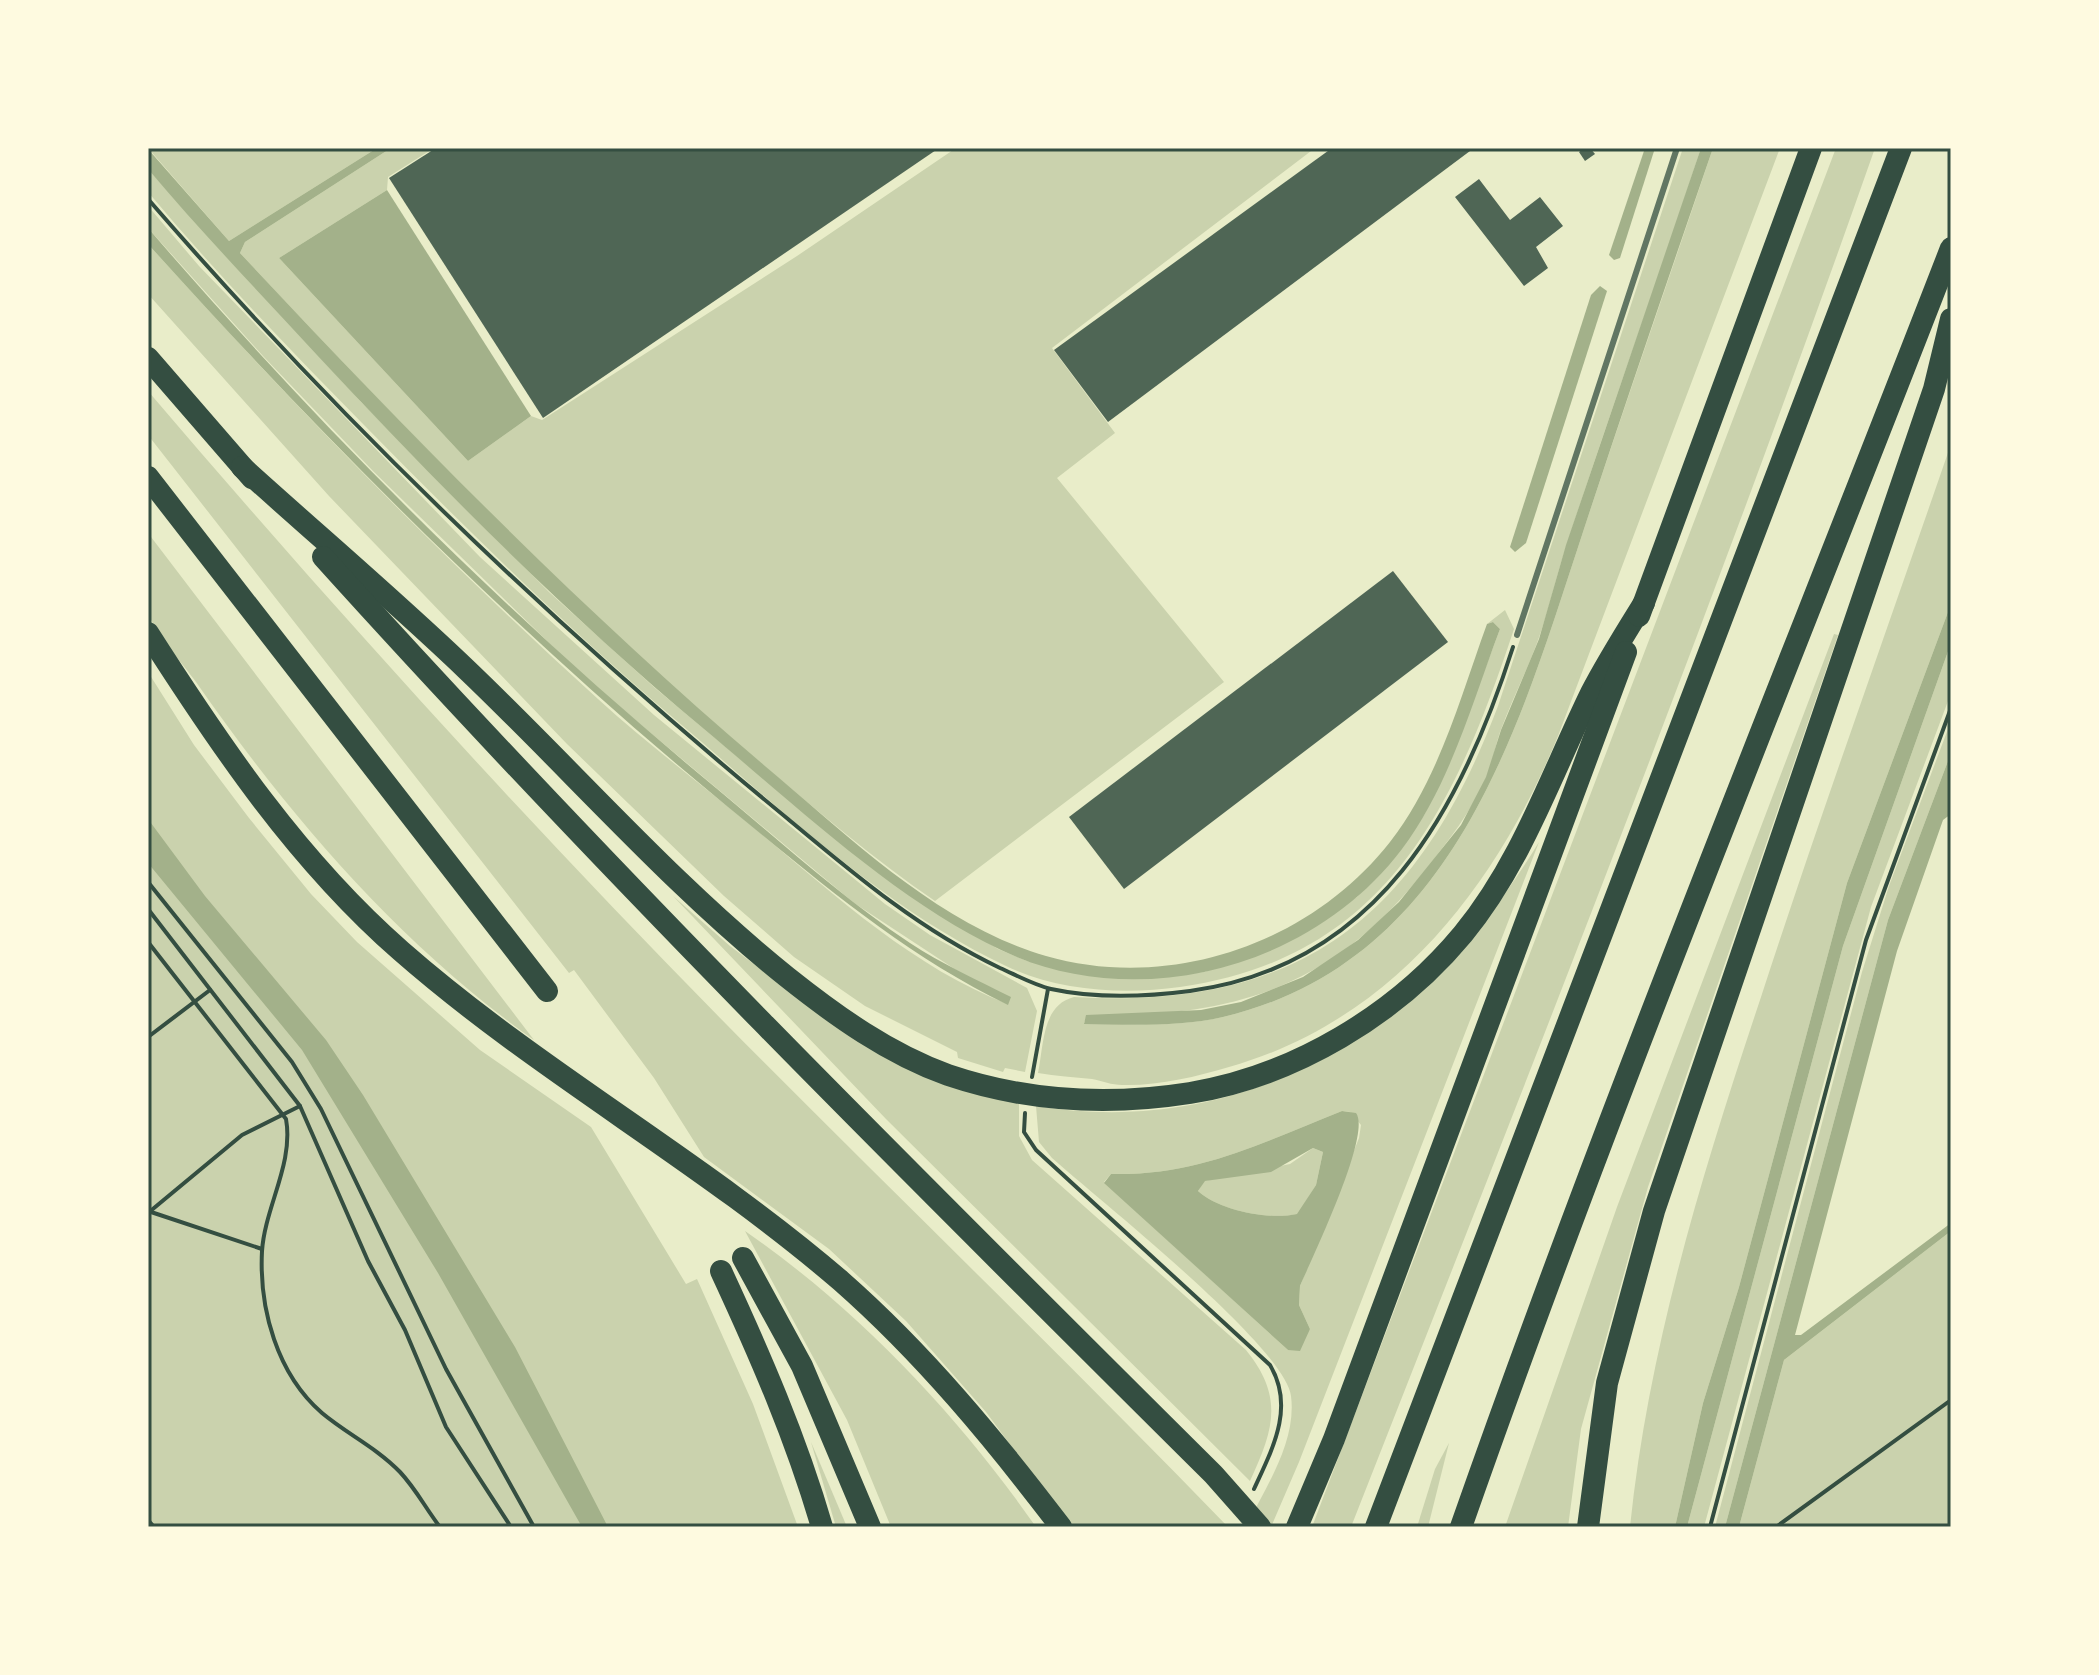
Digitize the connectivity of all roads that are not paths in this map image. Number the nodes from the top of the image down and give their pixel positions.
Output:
1 (1677, 148) edge
2 (1811, 148) edge
3 (1901, 148) edge
4 (1951, 248) edge
5 (1951, 319) edge
6 (148, 358) edge
7 (242, 467) junction
8 (148, 477) edge
9 (1644, 603) junction
10 (148, 633) edge
11 (1517, 635) road end
12 (547, 991) dead end
13 (743, 1258) dead end
14 (721, 1271) dead end
15 (822, 1527) edge
16 (870, 1527) edge
17 (1061, 1527) edge
18 (1260, 1527) edge
19 (1297, 1527) edge
20 (1376, 1527) edge
21 (1461, 1527) edge
22 (1588, 1527) edge

1 - 11 lane
2 - 9 highway
3 - 20 highway
4 - 21 highway
5 - 22 highway
6 - 7 highway
7 - 9 highway
7 - 18 highway
8 - 12 highway
9 - 19 highway
10 - 17 highway
13 - 16 highway
14 - 15 highway

